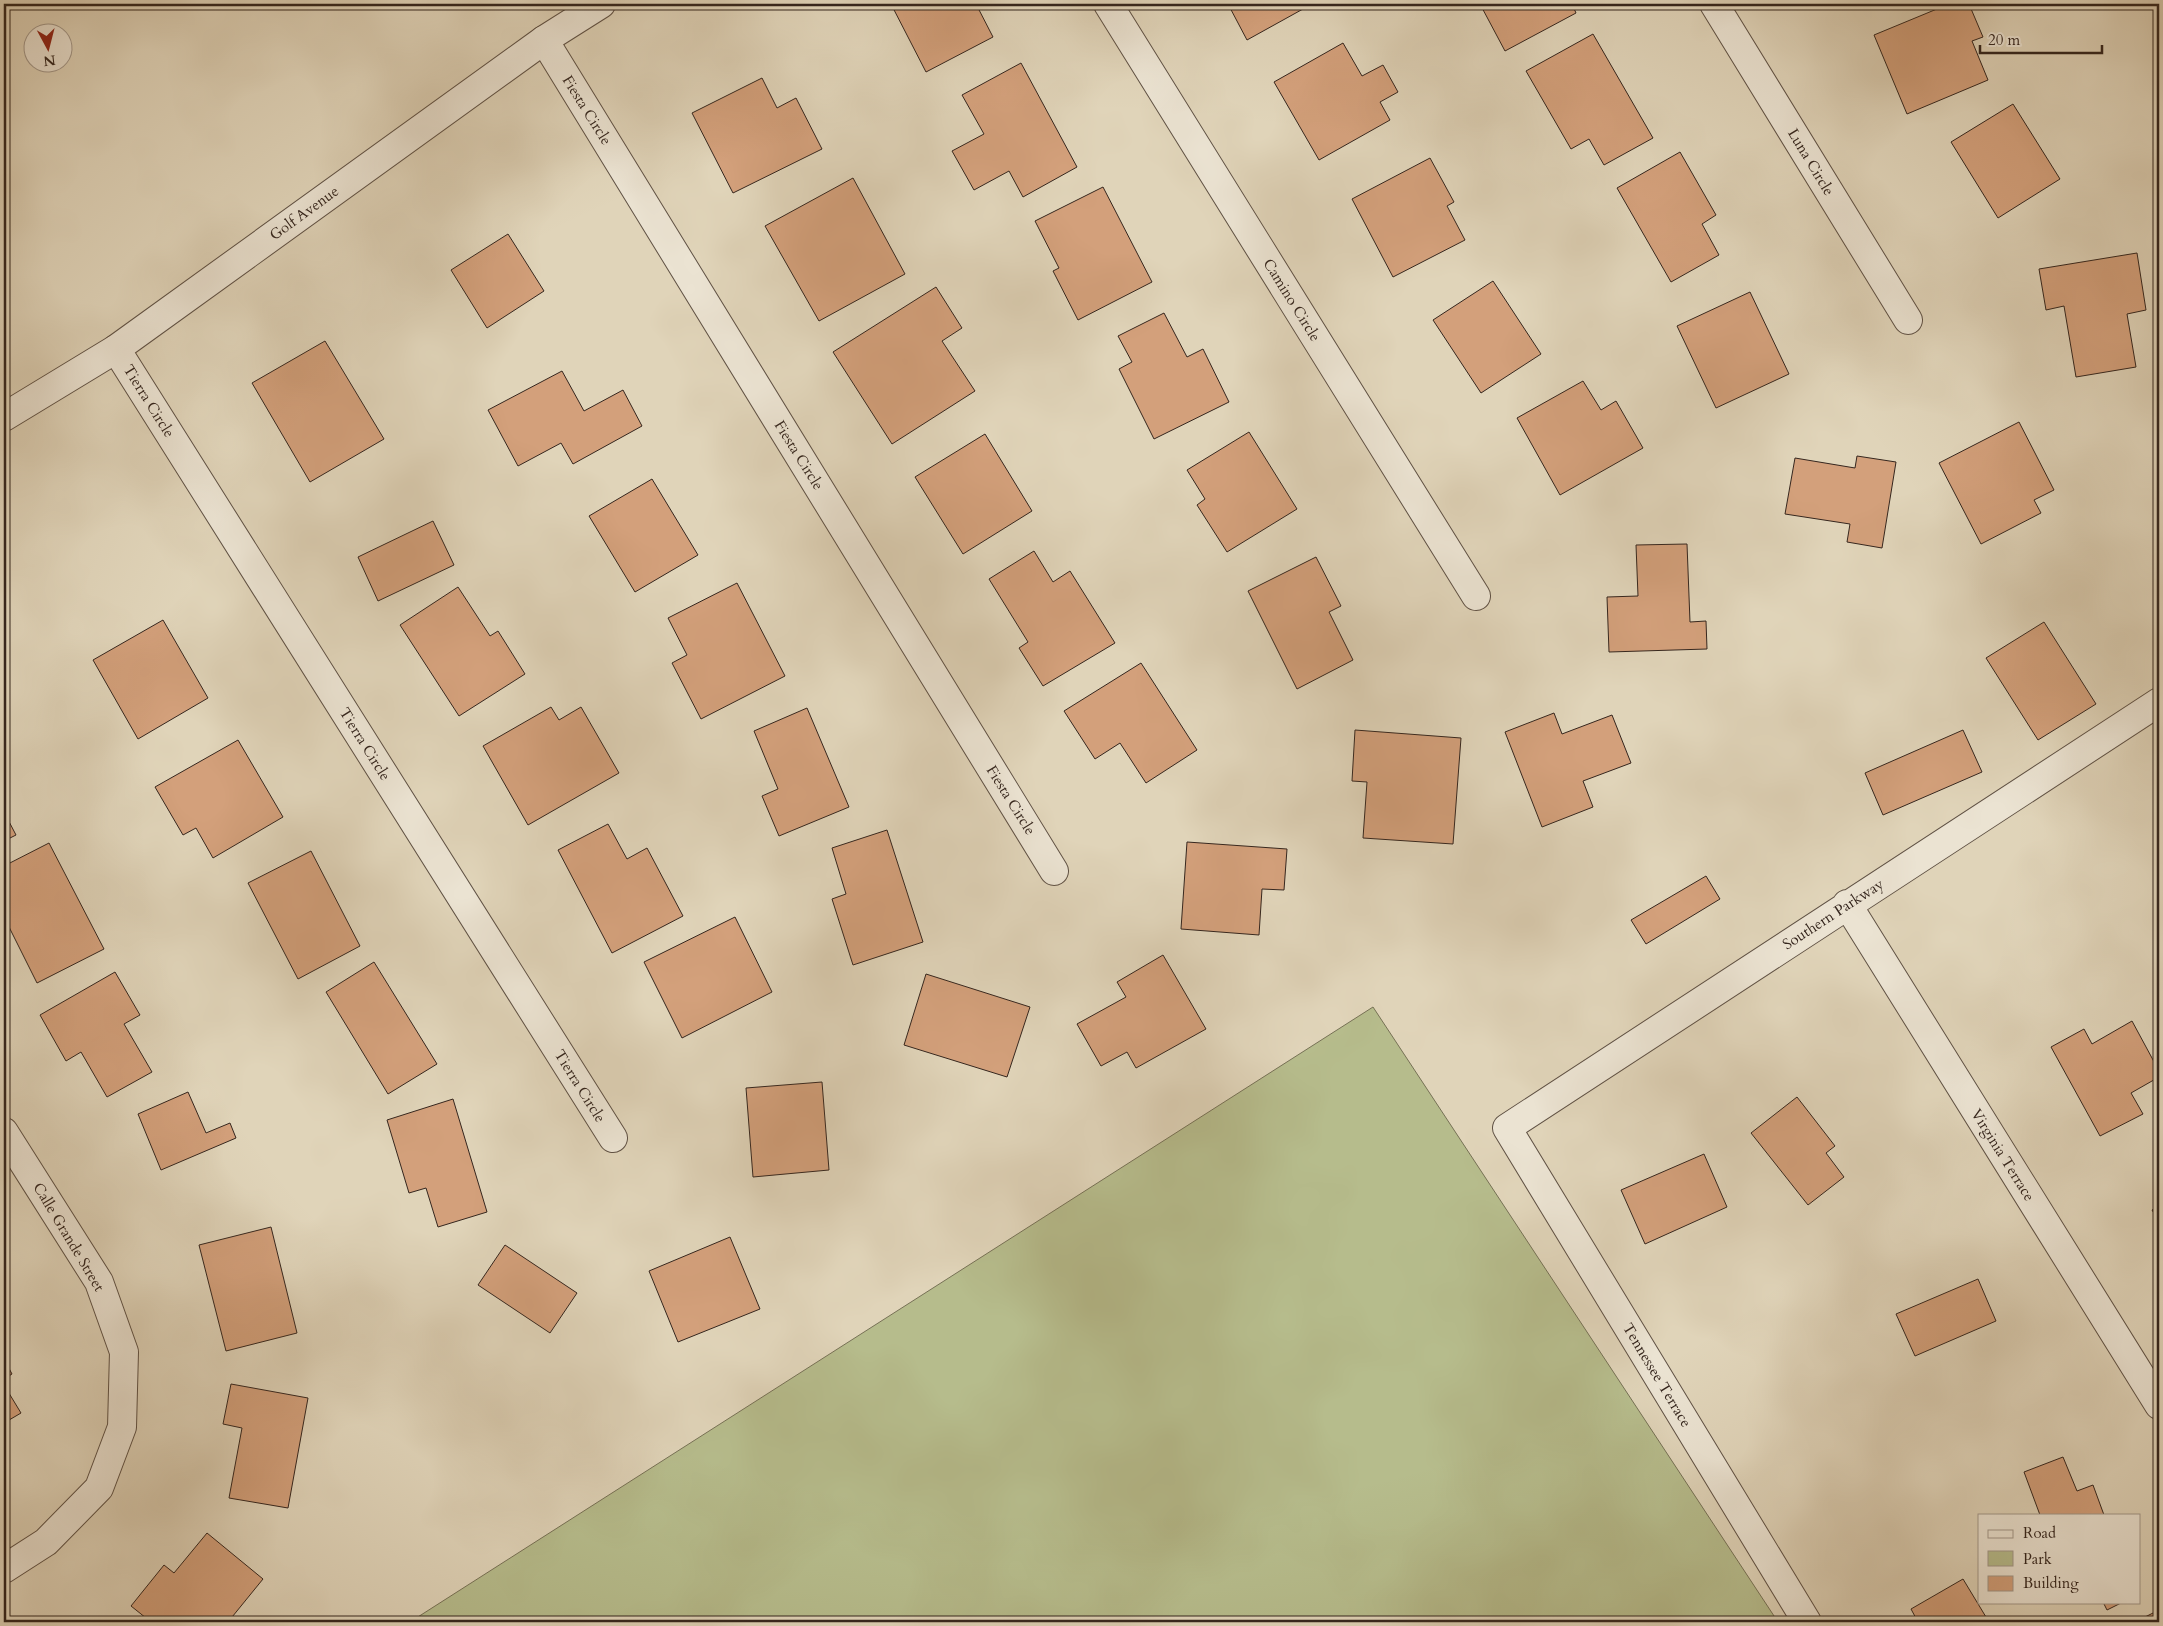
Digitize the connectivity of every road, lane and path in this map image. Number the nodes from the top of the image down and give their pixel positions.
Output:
1 (600, 4) edge
2 (1108, 4) edge
3 (1714, 4) edge
4 (544, 40) junction
5 (1908, 320) dead end
6 (116, 349) junction
7 (4, 417) edge
8 (1476, 596) dead end
9 (2159, 702) edge
10 (1054, 871) dead end
11 (1847, 904) junction
12 (1507, 1128) joint
13 (4, 1132) edge
14 (613, 1138) dead end
15 (2159, 1405) edge
16 (4, 1569) edge
17 (1807, 1622) edge

1 - 4 street, Golf Avenue
2 - 8 street, Camino Circle
3 - 5 street, Luna Circle
4 - 6 street, Golf Avenue
4 - 10 street, Fiesta Circle
6 - 7 street, Golf Avenue
6 - 14 street, Tierra Circle
9 - 11 street, Southern Parkway
11 - 12 street, Southern Parkway
11 - 15 street, Virginia Terrace
12 - 17 street, Tennessee Terrace
13 - 16 street, Calle Grande Street

